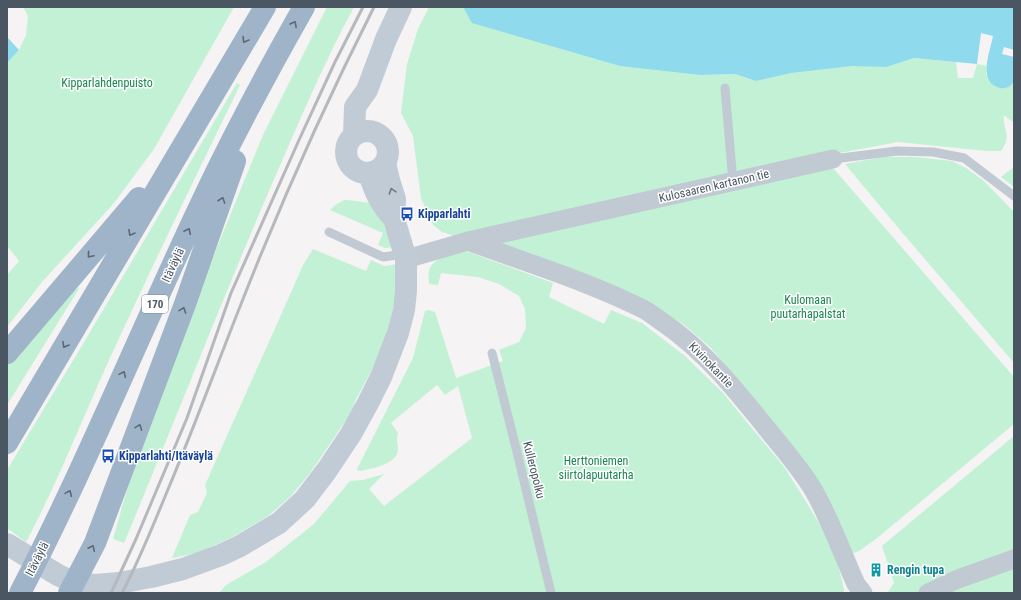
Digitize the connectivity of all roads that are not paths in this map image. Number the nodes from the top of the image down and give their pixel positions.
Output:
1 (265, 7) edge
2 (304, 7) edge
3 (401, 7) edge
4 (261, 82) junction
5 (725, 88) dead end
6 (365, 133) junction
7 (179, 151) junction
8 (833, 159) joint
9 (377, 168) junction
10 (733, 182) junction
11 (1014, 196) edge
12 (329, 232) dead end
13 (468, 241) junction
14 (406, 257) junction
15 (7, 353) edge
16 (492, 353) dead end
17 (7, 443) edge
18 (7, 544) edge
19 (1014, 559) edge
20 (72, 588) edge
21 (20, 593) edge
22 (551, 593) edge
23 (863, 593) edge
24 (928, 593) edge

1 -> 7 highway
4 -> 2 highway, Itäväylä / 170
3 - 6 main road
20 -> 4 highway
21 -> 4 highway, Itäväylä / 170
5 - 10 lane
6 - 9 main road
6 - 9 main road
7 -> 15 highway
7 -> 17 highway
8 - 10 street, Kulosaaren kartanon tie
8 - 11 lane, Kulosaaren kartanon tie
9 - 14 main road
10 - 13 street, Kulosaaren kartanon tie
12 - 14 lane
13 - 14 street, Kulosaaren kartanon tie
13 - 23 street, Kivinokantie
14 - 20 main road
16 - 22 lane, Kulleropolku
18 - 20 main road
19 - 24 street

